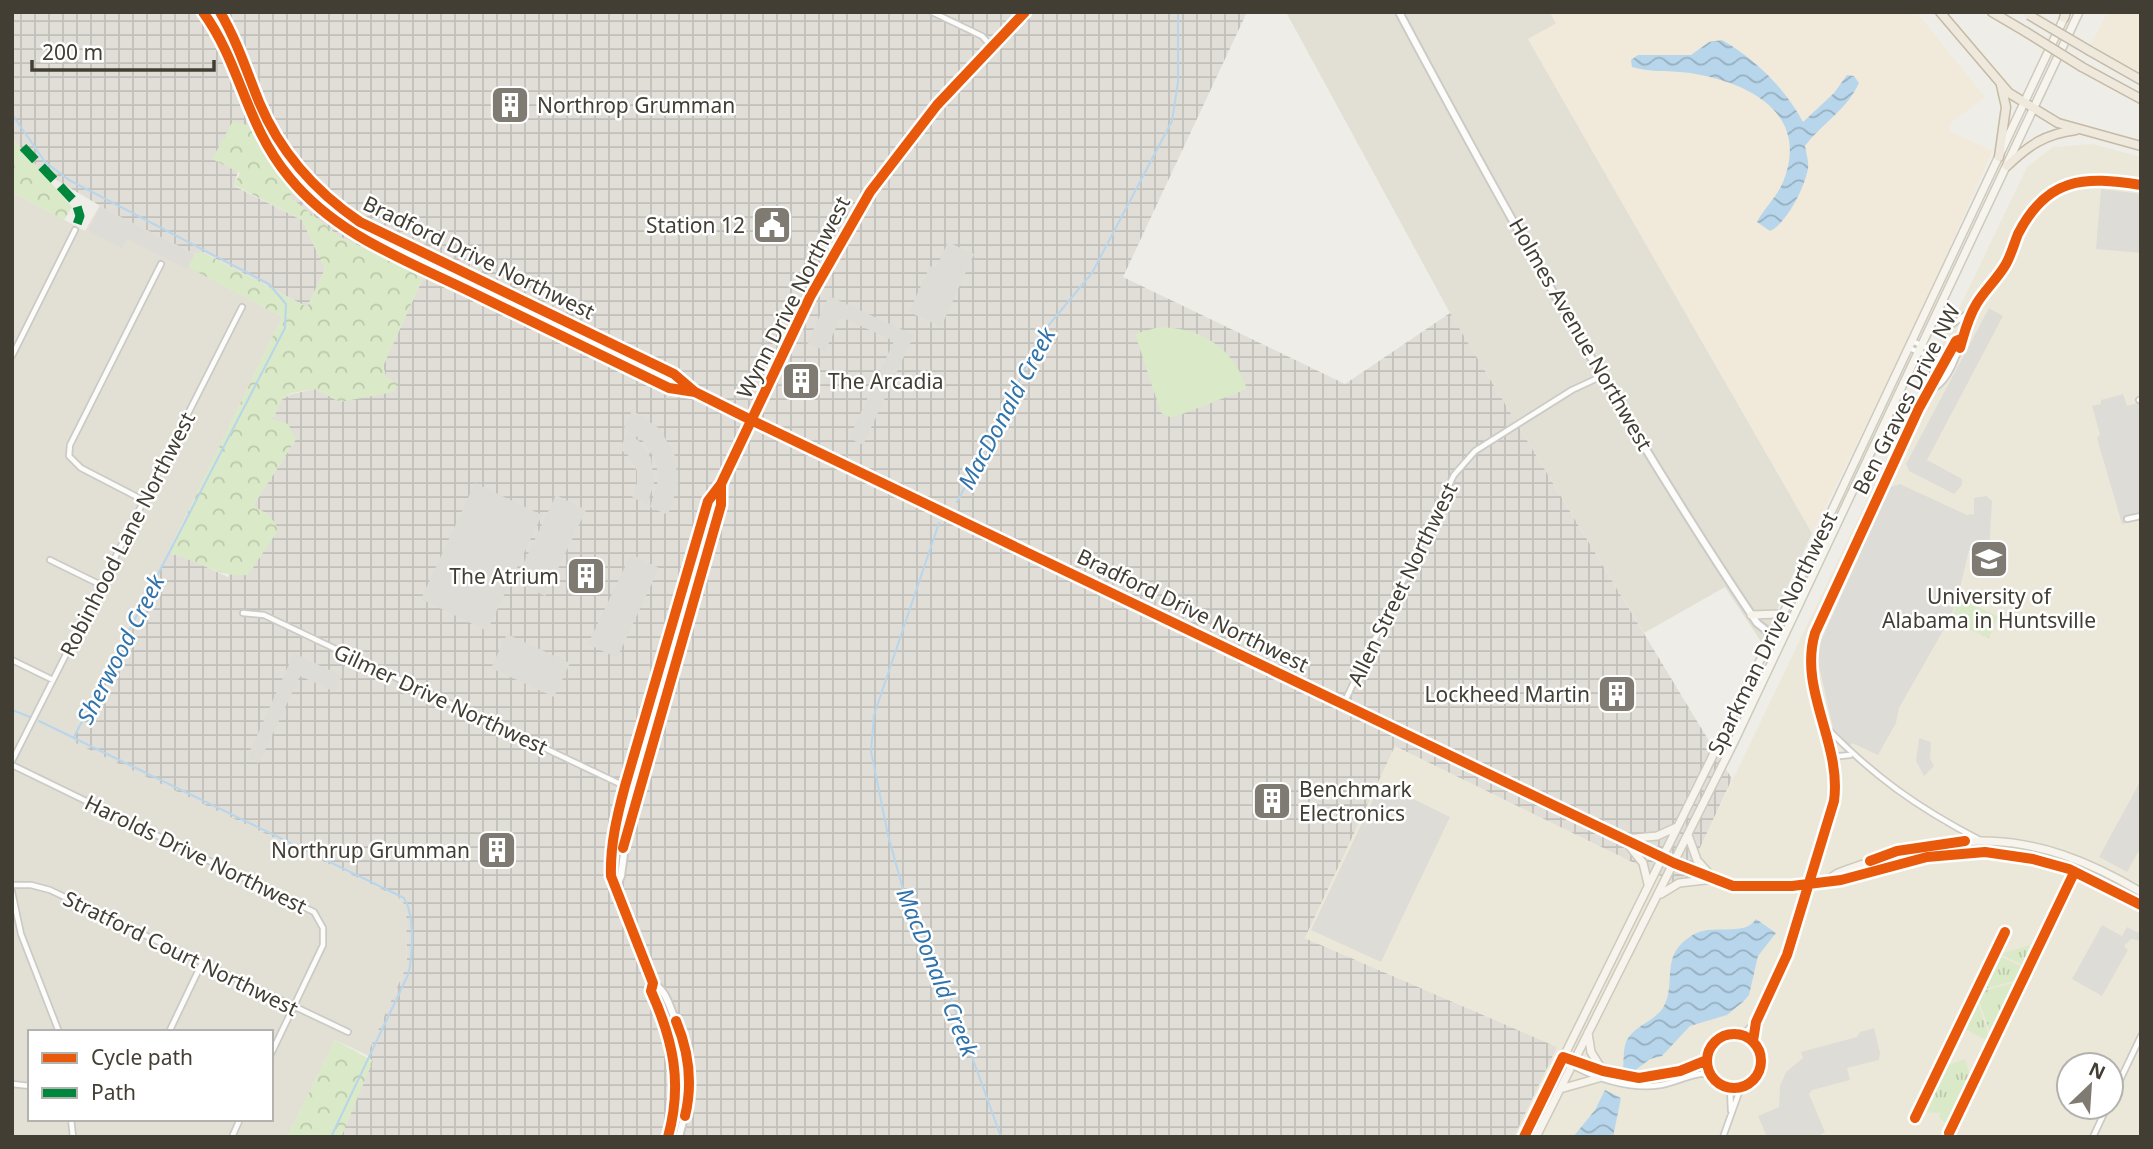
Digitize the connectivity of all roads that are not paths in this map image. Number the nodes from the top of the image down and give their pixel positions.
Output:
1 (203, 12) edge
2 (220, 12) edge
3 (932, 12) edge
4 (1025, 12) edge
5 (1399, 12) edge
6 (1940, 12) edge
7 (1992, 12) edge
8 (2079, 12) edge
9 (2026, 13) edge
10 (2065, 14) edge
11 (992, 47) junction
12 (2141, 80) edge
13 (2000, 83) junction
14 (2127, 93) junction
15 (2141, 94) edge
16 (2141, 99) edge
17 (2024, 101) junction
18 (2034, 106) junction
19 (2082, 129) junction
20 (2141, 146) edge
21 (1999, 157) junction
22 (2007, 166) junction
23 (2141, 185) edge
24 (75, 230) dead end
25 (161, 264) dead end
26 (242, 307) dead end
27 (1973, 309) junction
28 (1939, 311) junction
29 (1961, 339) junction
30 (1910, 345) junction
31 (1921, 349) junction
32 (1957, 355) junction
33 (12, 356) edge
34 (1928, 357) junction
35 (1945, 359) junction
36 (1947, 374) junction
37 (1602, 376) junction
38 (1933, 380) junction
39 (1930, 390) junction
40 (695, 392) junction
41 (751, 420) junction
42 (722, 484) junction
43 (144, 500) junction
44 (2141, 516) edge
45 (2127, 519) dead end
46 (50, 560) dead end
47 (99, 584) junction
48 (243, 613) dead end
49 (1783, 614) junction
50 (1751, 615) junction
51 (1772, 637) junction
52 (1781, 642) junction
53 (12, 660) edge
54 (54, 680) junction
55 (1344, 703) junction
56 (1823, 725) junction
57 (1851, 755) junction
58 (1831, 757) junction
59 (12, 763) edge
60 (625, 786) junction
61 (638, 792) junction
62 (1678, 827) junction
63 (1688, 835) junction
64 (1624, 839) junction
65 (1980, 840) junction
66 (1663, 858) junction
67 (1674, 863) junction
68 (1714, 879) junction
69 (1826, 880) junction
70 (12, 885) edge
71 (617, 885) junction
72 (1648, 886) junction
73 (12, 892) edge
74 (2141, 892) edge
75 (1659, 895) junction
76 (2141, 905) edge
77 (202, 963) junction
78 (653, 983) junction
79 (293, 1007) junction
80 (1756, 1022) junction
81 (58, 1030) edge
82 (170, 1030) edge
83 (348, 1032) dead end
84 (1588, 1032) junction
85 (1742, 1035) junction
86 (2141, 1036) edge
87 (1752, 1041) junction
88 (273, 1050) edge
89 (1563, 1057) junction
90 (1707, 1060) junction
91 (1573, 1062) junction
92 (2125, 1070) edge
93 (1604, 1071) junction
94 (1710, 1074) junction
95 (1599, 1078) junction
96 (1741, 1087) junction
97 (1730, 1088) junction
98 (1559, 1090) junction
99 (1731, 1116) junction
100 (239, 1121) edge
101 (2100, 1121) edge
102 (232, 1137) edge
103 (668, 1137) edge
104 (679, 1137) edge
105 (1524, 1137) edge
106 (1536, 1137) edge
107 (1723, 1137) edge
108 (2093, 1137) edge

1 - 40 main road, Bradford Drive Northwest
2 - 40 main road, Bradford Drive Northwest
3 - 11 street
4 - 11 street, Wynn Drive Northwest
5 - 37 street, Holmes Avenue Northwest
6 - 13 highway
7 - 14 highway, bridge
8 - 18 main road, Sparkman Drive Northwest
9 - 12 highway, bridge
10 - 17 main road, Sparkman Drive Northwest
11 - 41 street, Wynn Drive Northwest
13 - 17 highway
13 - 21 highway
14 - 15 highway
14 - 16 highway
17 - 18 highway
17 - 21 main road, Sparkman Drive Northwest
18 - 19 highway
18 - 22 main road, Sparkman Drive Northwest
19 - 20 highway
19 - 22 highway
21 - 30 main road, Sparkman Drive Northwest
22 - 28 main road, Sparkman Drive Northwest
23 - 27 street, Ben Graves Drive NW
24 - 33 street
25 - 43 street
26 - 43 street, Robinhood Lane Northwest
27 - 28 street
27 - 29 street, Ben Graves Drive NW
28 - 31 main road, Sparkman Drive Northwest
29 - 32 street, Ben Graves Drive NW
29 - 35 street, Ben Graves Drive NW
30 - 31 street
30 - 49 main road, Sparkman Drive Northwest
31 - 34 street
31 - 35 street
31 - 52 main road, Sparkman Drive Northwest
32 - 35 street
32 - 36 street, Ben Graves Drive NW
34 - 35 street
34 - 38 street
35 - 36 street
35 - 38 street, Ben Graves Drive NW
36 - 39 street, Ben Graves Drive NW
37 - 50 street, Holmes Avenue Northwest
37 - 55 street, Allen Street Northwest
38 - 39 street, Ben Graves Drive NW
39 - 56 street, Ben Graves Drive NW
40 - 41 main road, Bradford Drive Northwest
41 - 42 street, Wynn Drive Northwest
41 - 55 main road, Bradford Drive Northwest
42 - 60 street, Wynn Drive Northwest
42 - 61 street, Wynn Drive Northwest
43 - 47 street, Robinhood Lane Northwest
44 - 45 street
46 - 47 street
47 - 54 street, Robinhood Lane Northwest
48 - 60 street, Gilmer Drive Northwest
49 - 50 main road
49 - 51 main road, Sparkman Drive Northwest
50 - 51 street, Holmes Avenue Northwest
51 - 52 street, Holmes Avenue Northwest
51 - 62 main road, Sparkman Drive Northwest
52 - 63 main road, Sparkman Drive Northwest
53 - 54 street
54 - 59 street, Robinhood Lane Northwest
55 - 64 main road, Bradford Drive Northwest
56 - 57 street
56 - 58 street, Ben Graves Drive NW
57 - 58 street
57 - 65 street
58 - 80 street, Ben Graves Drive NW
59 - 79 street, Harolds Drive Northwest
60 - 61 street, Gilmer Drive Northwest
60 - 71 street, Wynn Drive Northwest
61 - 71 street, Wynn Drive Northwest
62 - 64 main road
62 - 66 main road, Sparkman Drive Northwest
63 - 67 main road, Sparkman Drive Northwest
63 - 68 main road
64 - 66 main road, Bradford Drive Northwest
64 - 72 main road
65 - 69 main road
65 - 74 main road
66 - 67 main road, Bradford Drive Northwest
66 - 72 main road, Sparkman Drive Northwest
67 - 68 main road
67 - 75 main road, Sparkman Drive Northwest
68 - 69 main road, bridge
68 - 75 main road
69 - 76 main road
70 - 77 street, Stratford Court Northwest
71 - 78 street, Wynn Drive Northwest
72 - 89 main road, Sparkman Drive Northwest
73 - 81 street
75 - 84 main road, Sparkman Drive Northwest
77 - 79 street, Stratford Court Northwest
77 - 82 street
78 - 103 street, Wynn Drive Northwest
78 - 104 street, Wynn Drive Northwest
79 - 83 street, Stratford Court Northwest
79 - 88 street, Harolds Drive Northwest
80 - 85 street
80 - 87 street
84 - 91 main road, Sparkman Drive Northwest
84 - 93 main road
85 - 87 street
85 - 90 street
86 - 92 street
87 - 96 street
89 - 91 street
89 - 105 main road, Sparkman Drive Northwest
90 - 93 street
90 - 94 street
91 - 93 street
91 - 95 street
91 - 98 main road, Sparkman Drive Northwest
94 - 95 street
94 - 97 street
95 - 98 main road
96 - 97 street
96 - 99 street
97 - 99 street
98 - 106 main road, Sparkman Drive Northwest
99 - 107 street
100 - 102 street
101 - 108 street

